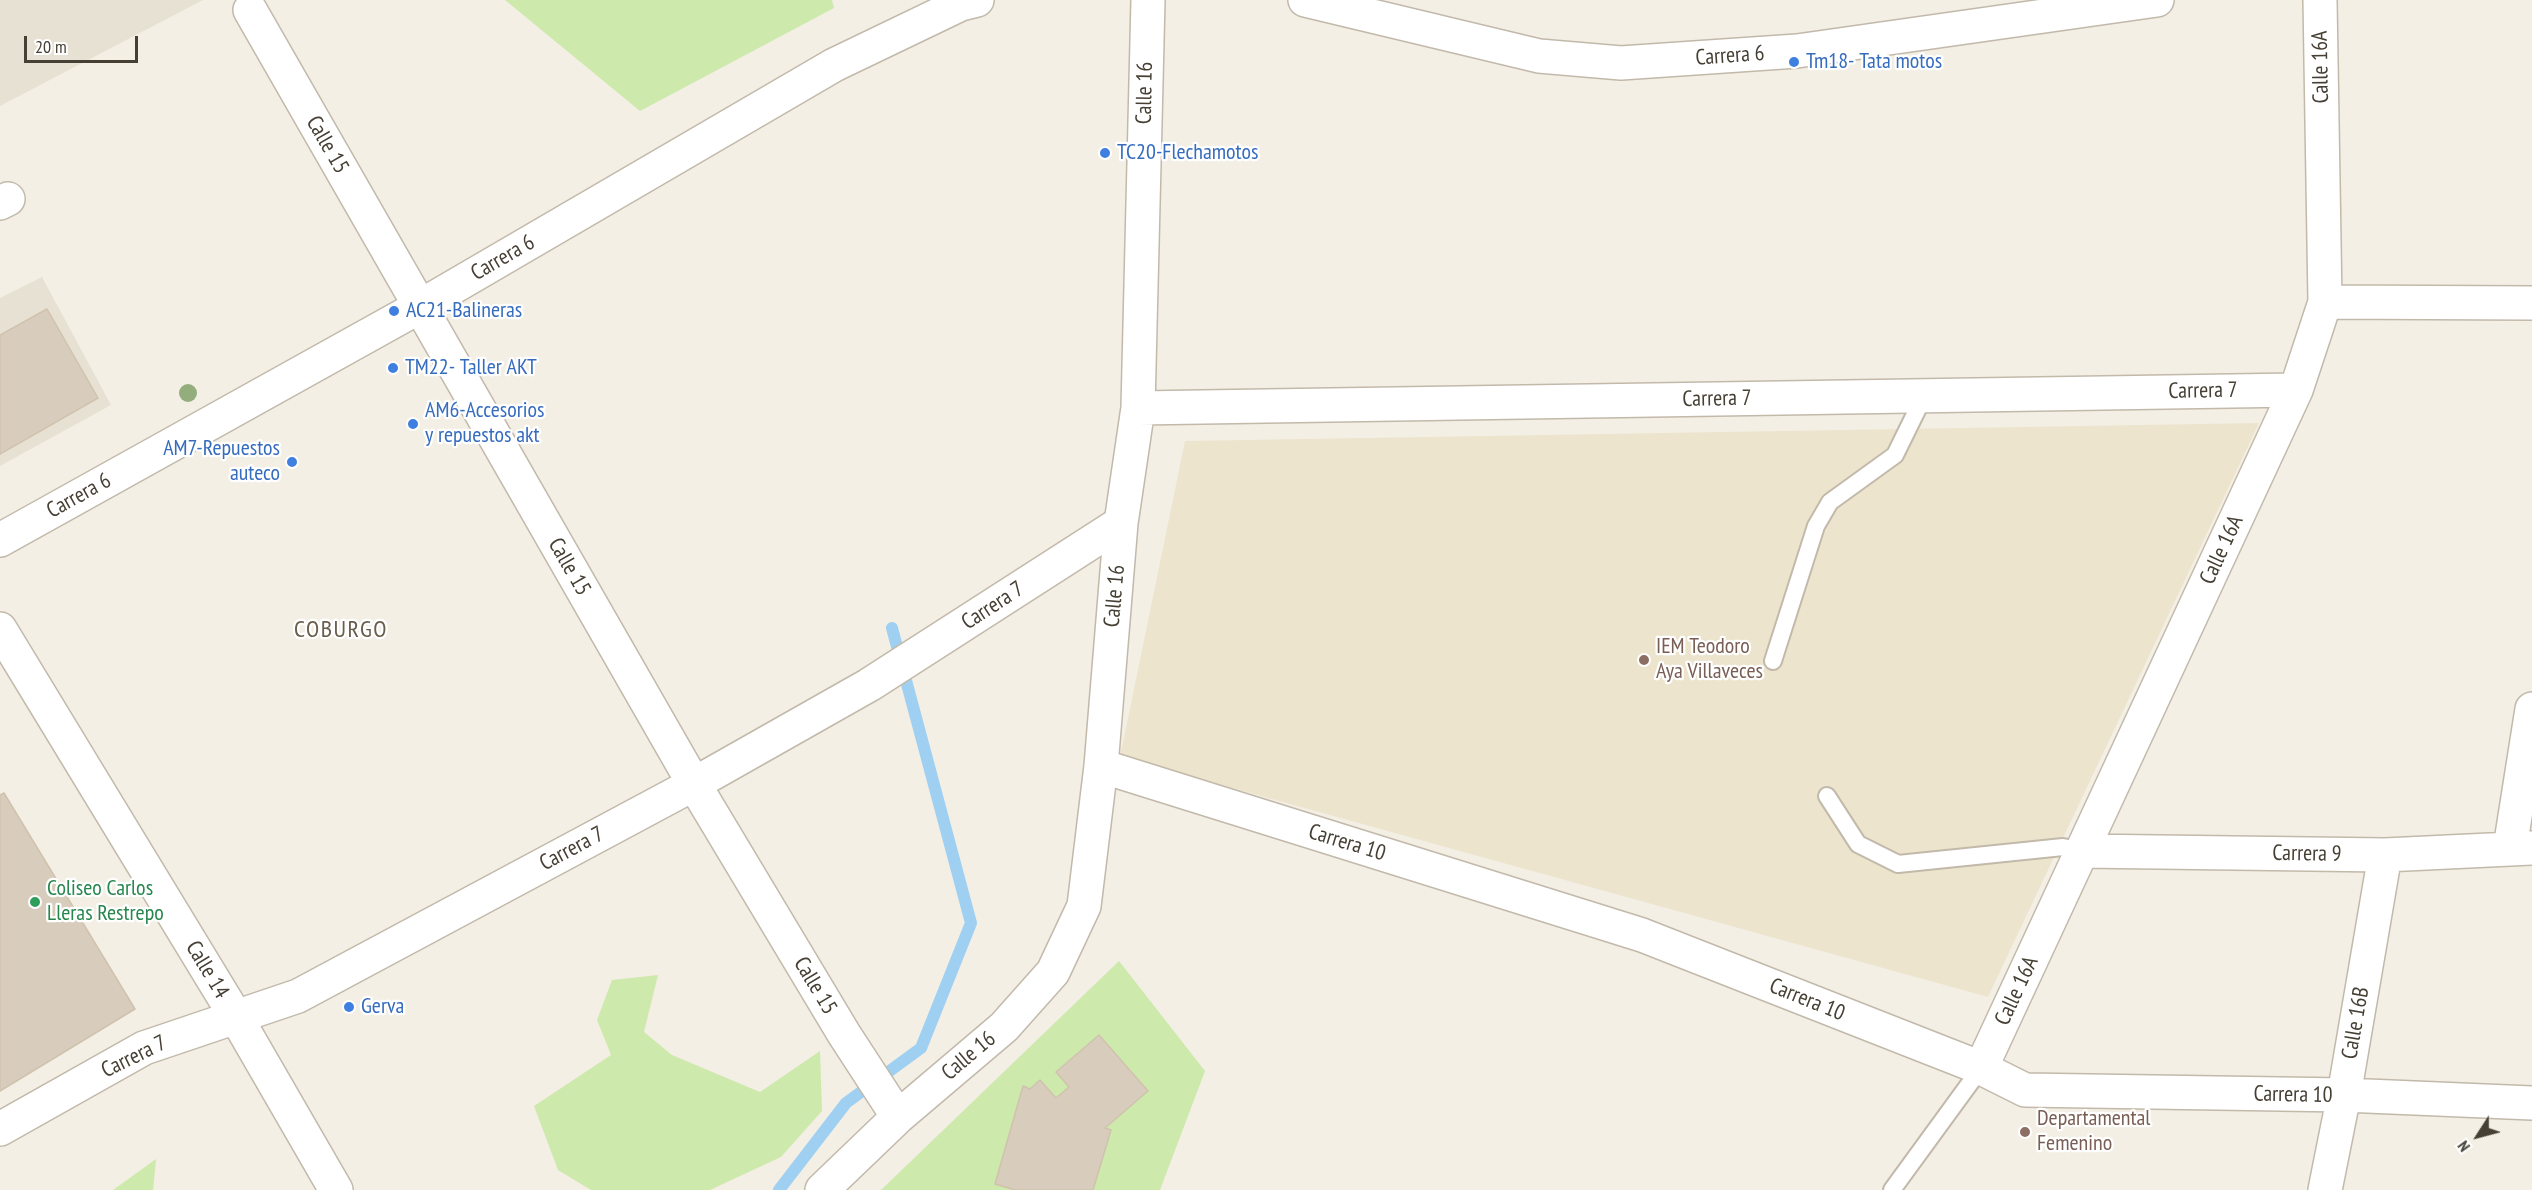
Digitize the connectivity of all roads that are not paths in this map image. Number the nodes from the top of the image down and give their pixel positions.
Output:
1 (1148, 0) edge
2 (1305, 0) edge
3 (2157, 0) edge
4 (2320, 0) edge
5 (966, 1) edge
6 (250, 10) dead end
7 (2325, 302) junction
8 (2532, 303) edge
9 (419, 307) junction
10 (2296, 390) junction
11 (1924, 396) junction
12 (1138, 408) junction
13 (1121, 523) junction
14 (0, 540) edge
15 (0, 629) edge
16 (1773, 662) dead end
17 (2532, 709) edge
18 (1101, 766) junction
19 (694, 784) junction
20 (1827, 796) dead end
21 (2521, 848) edge
22 (2082, 850) junction
23 (2385, 855) junction
24 (236, 1017) junction
25 (1981, 1068) junction
26 (2344, 1095) junction
27 (2532, 1103) edge
28 (894, 1111) junction
29 (0, 1129) edge
30 (336, 1190) edge
31 (822, 1190) edge
32 (1893, 1190) edge
33 (2325, 1190) edge

1 - 12 street, Calle 16
2 - 3 street, Carrera 6
4 - 7 street, Calle 16A
5 - 9 street, Carrera 6
6 - 9 street, Calle 15
7 - 8 street
7 - 10 street, Calle 16A
9 - 14 street, Carrera 6
9 - 19 street, Calle 15
10 - 11 street, Carrera 7
10 - 22 street, Calle 16A
11 - 12 street, Carrera 7
11 - 16 lane
12 - 13 street, Calle 16
13 - 18 street, Calle 16
13 - 19 street, Carrera 7
15 - 24 street, Calle 14
17 - 21 street
18 - 25 street, Carrera 10
18 - 28 street, Calle 16
19 - 24 street, Carrera 7
19 - 28 street, Calle 15
20 - 22 lane
21 - 23 street, Carrera 9
22 - 23 street, Carrera 9
22 - 25 street, Calle 16A
23 - 26 street, Calle 16B
24 - 29 street, Carrera 7
24 - 30 street, Calle 14
25 - 26 street, Carrera 10
25 - 32 lane
26 - 27 street, Carrera 10
26 - 33 street, Calle 16B
28 - 31 street, Calle 16

